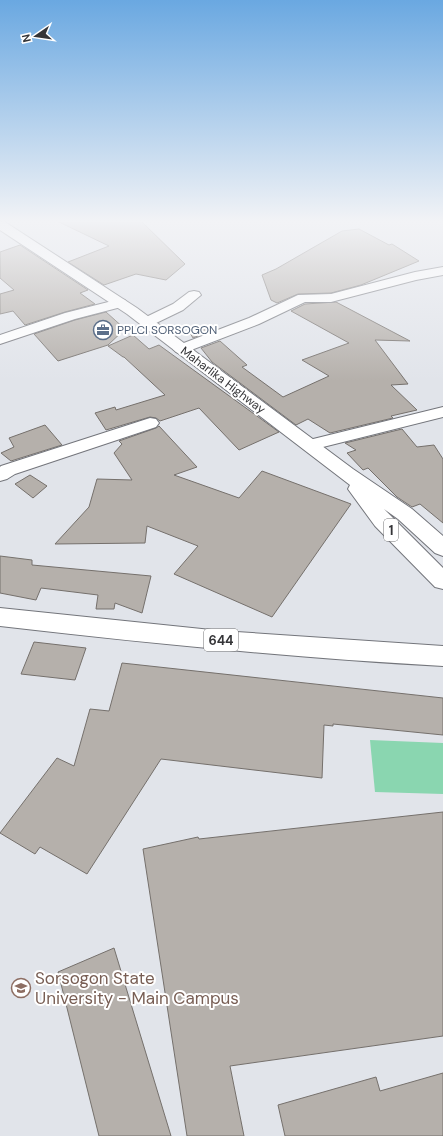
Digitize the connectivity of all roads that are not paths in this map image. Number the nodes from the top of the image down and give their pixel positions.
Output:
1 (77, 275) edge
2 (421, 275) edge
3 (194, 295) dead end
4 (120, 303) junction
5 (147, 322) junction
6 (0, 340) edge
7 (181, 350) junction
8 (443, 412) edge
9 (150, 423) dead end
10 (311, 446) junction
11 (346, 472) junction
12 (0, 475) edge
13 (443, 548) edge
14 (443, 581) edge
15 (0, 617) edge
16 (443, 656) edge

1 - 4 main road, Maharlika Highway / 1
2 - 7 street
3 - 5 street
4 - 5 main road, Maharlika Highway / 1
4 - 6 street
5 - 7 main road, Maharlika Highway / 1
7 - 10 main road, Maharlika Highway / 1
8 - 10 street
9 - 12 street
10 - 11 main road, Maharlika Highway / 1
11 - 13 main road, Maharlika Highway / 1
11 - 14 main road, Maharlika Highway / 1
15 - 16 main road, 644

